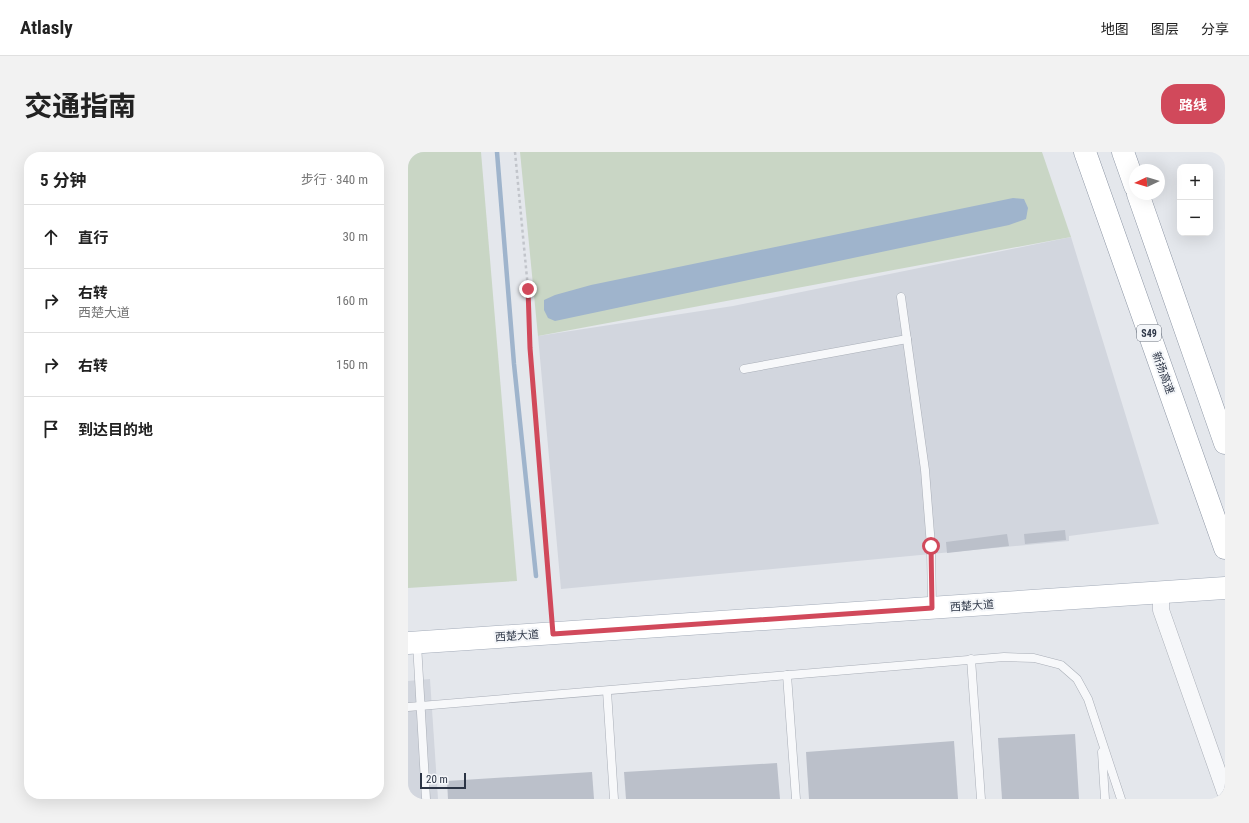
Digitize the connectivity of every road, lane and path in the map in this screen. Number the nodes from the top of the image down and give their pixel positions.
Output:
1 (515, 152) edge
2 (1085, 152) edge
3 (1123, 152) edge
4 (1129, 169) edge
5 (1140, 200) edge
6 (901, 297) dead end
7 (907, 339) junction
8 (744, 369) dead end
9 (1225, 443) edge
10 (1225, 548) edge
11 (1225, 588) edge
12 (1161, 593) junction
13 (932, 608) junction
14 (553, 634) junction
15 (412, 643) edge
16 (971, 659) junction
17 (787, 675) junction
18 (607, 690) junction
19 (420, 706) junction
20 (408, 707) edge
21 (1101, 740) junction
22 (1225, 792) edge
23 (426, 799) edge
24 (614, 799) edge
25 (796, 799) edge
26 (980, 799) edge
27 (1105, 799) edge
28 (1121, 799) edge

1 - 14 path
2 - 10 main road, 新扬高速 / S49
3 - 4 main road
5 - 9 main road
6 - 7 lane
7 - 8 lane
7 - 13 lane
11 - 12 main road, 西楚大道
12 - 13 main road, 西楚大道
12 - 22 street
13 - 14 main road, 西楚大道
14 - 15 main road, 西楚大道
15 - 19 lane
16 - 17 lane
16 - 21 lane
16 - 26 lane
17 - 18 lane
17 - 25 lane
18 - 19 lane
18 - 24 lane
19 - 20 lane
19 - 23 lane
21 - 27 lane
21 - 28 lane

